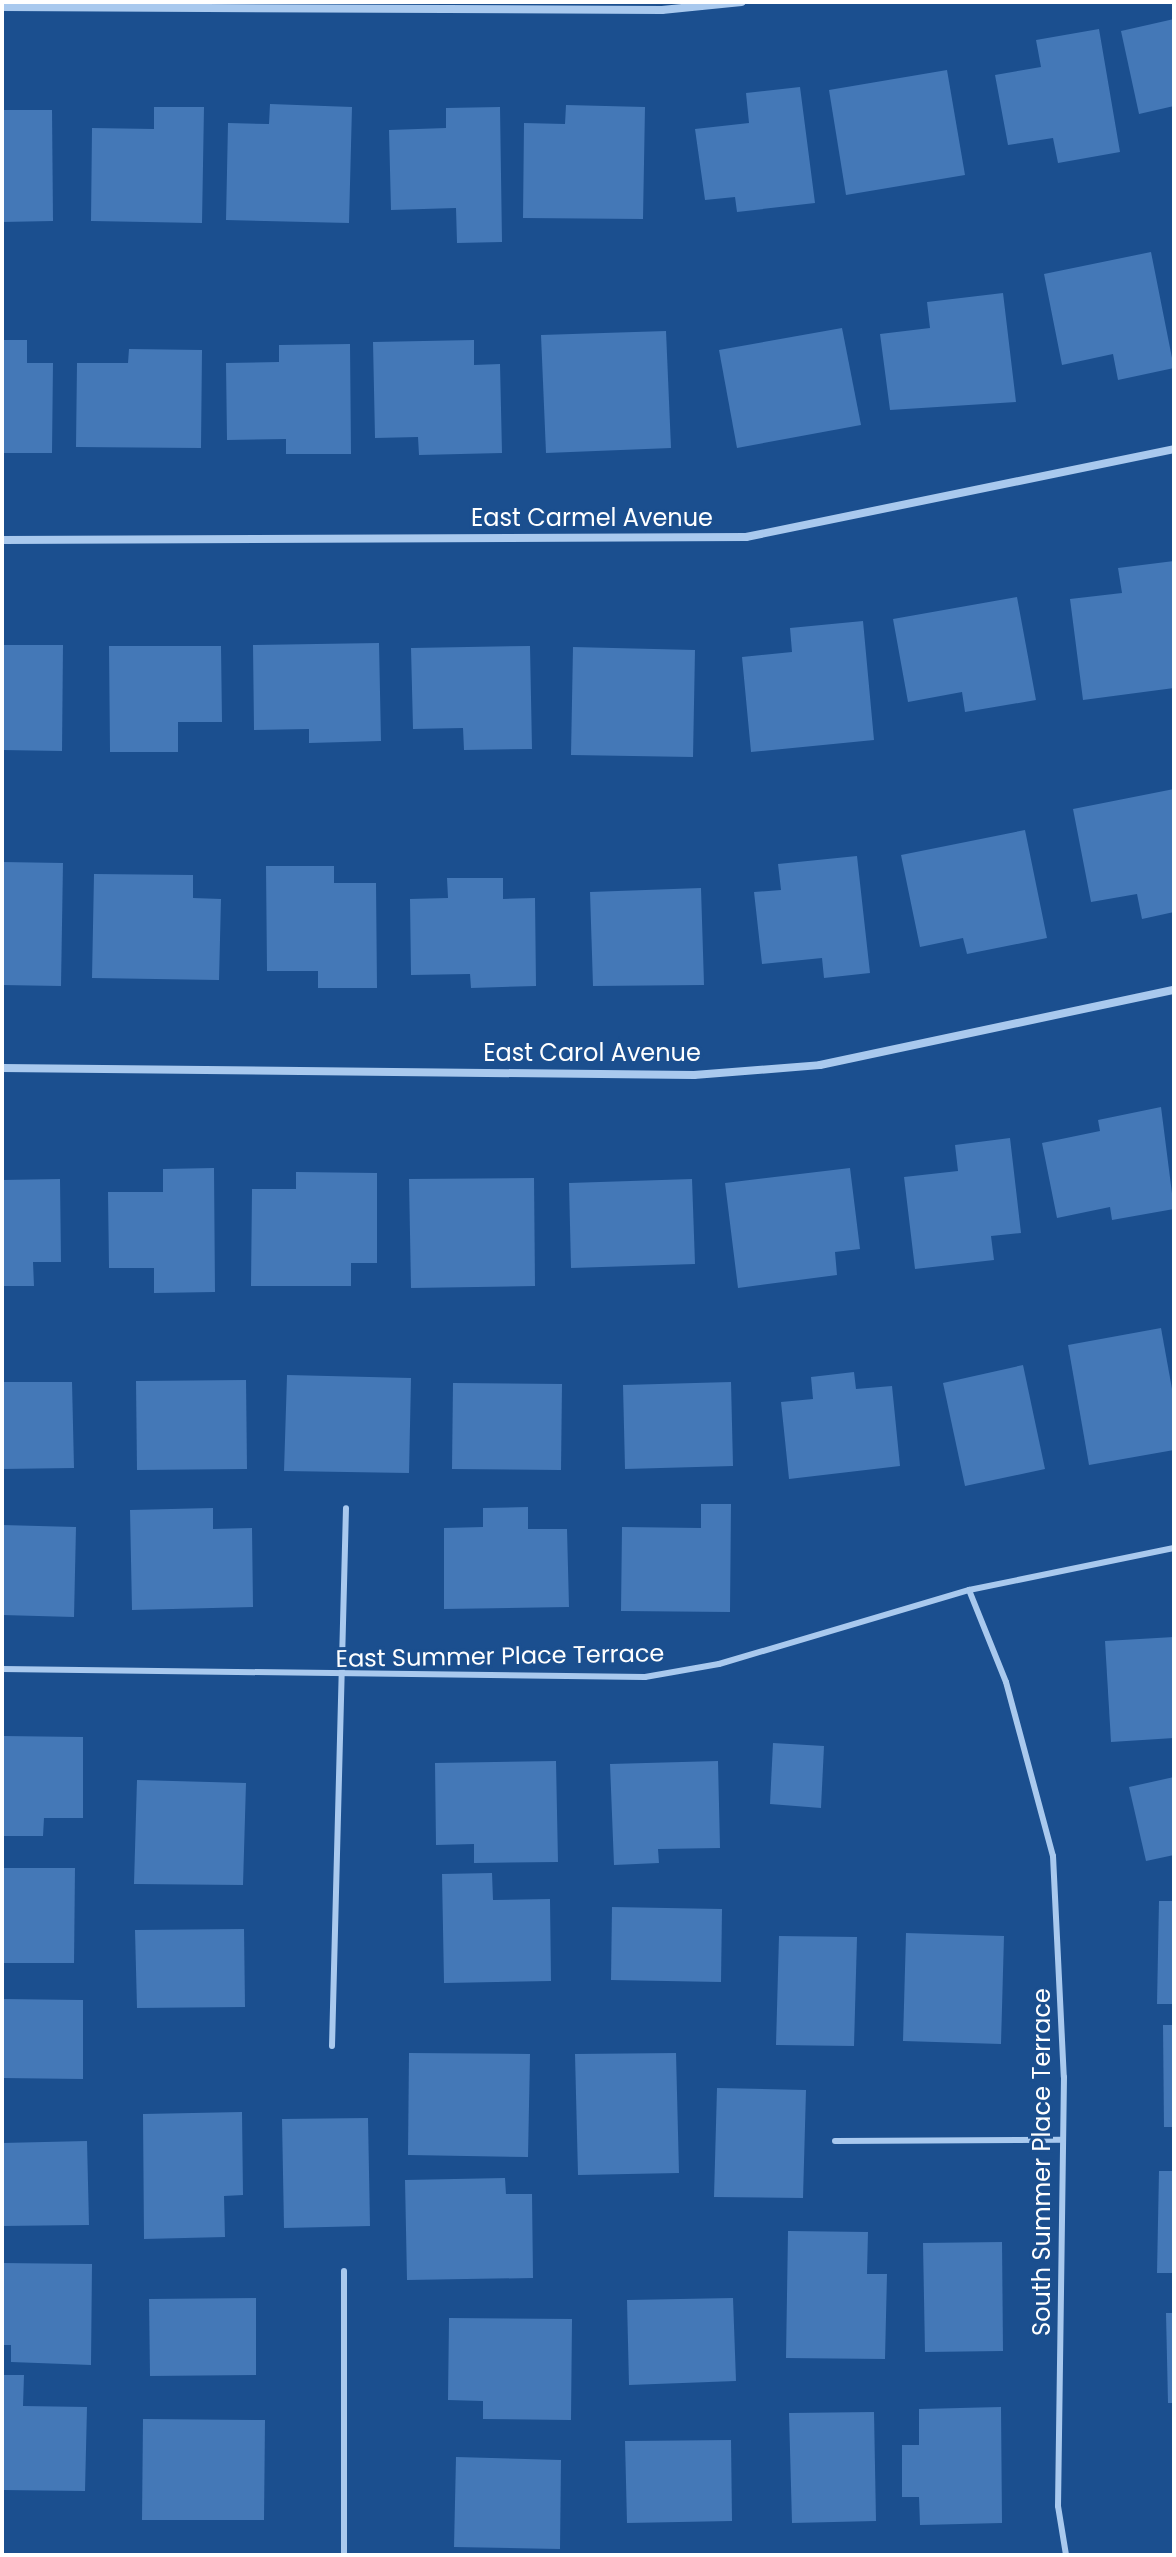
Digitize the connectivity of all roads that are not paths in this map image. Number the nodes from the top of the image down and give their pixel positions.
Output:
1 (742, 2) edge
2 (2, 7) edge
3 (370, 7) edge
4 (1174, 449) edge
5 (2, 540) edge
6 (1174, 990) edge
7 (2, 1068) edge
8 (346, 1508) dead end
9 (1174, 1548) edge
10 (969, 1590) junction
11 (2, 1669) edge
12 (342, 1676) junction
13 (332, 2046) dead end
14 (1063, 2140) junction
15 (835, 2141) dead end
16 (344, 2271) dead end
17 (344, 2555) edge
18 (1066, 2555) edge

1 - 3 street
2 - 3 street
4 - 5 street, East Carmel Avenue
6 - 7 street, East Carol Avenue
8 - 12 lane
9 - 10 lane, East Summer Place Terrace
10 - 12 lane, East Summer Place Terrace
10 - 14 lane, South Summer Place Terrace
11 - 12 lane, East Summer Place Terrace
12 - 13 lane
14 - 15 lane
14 - 18 lane, South Summer Place Terrace
16 - 17 lane

